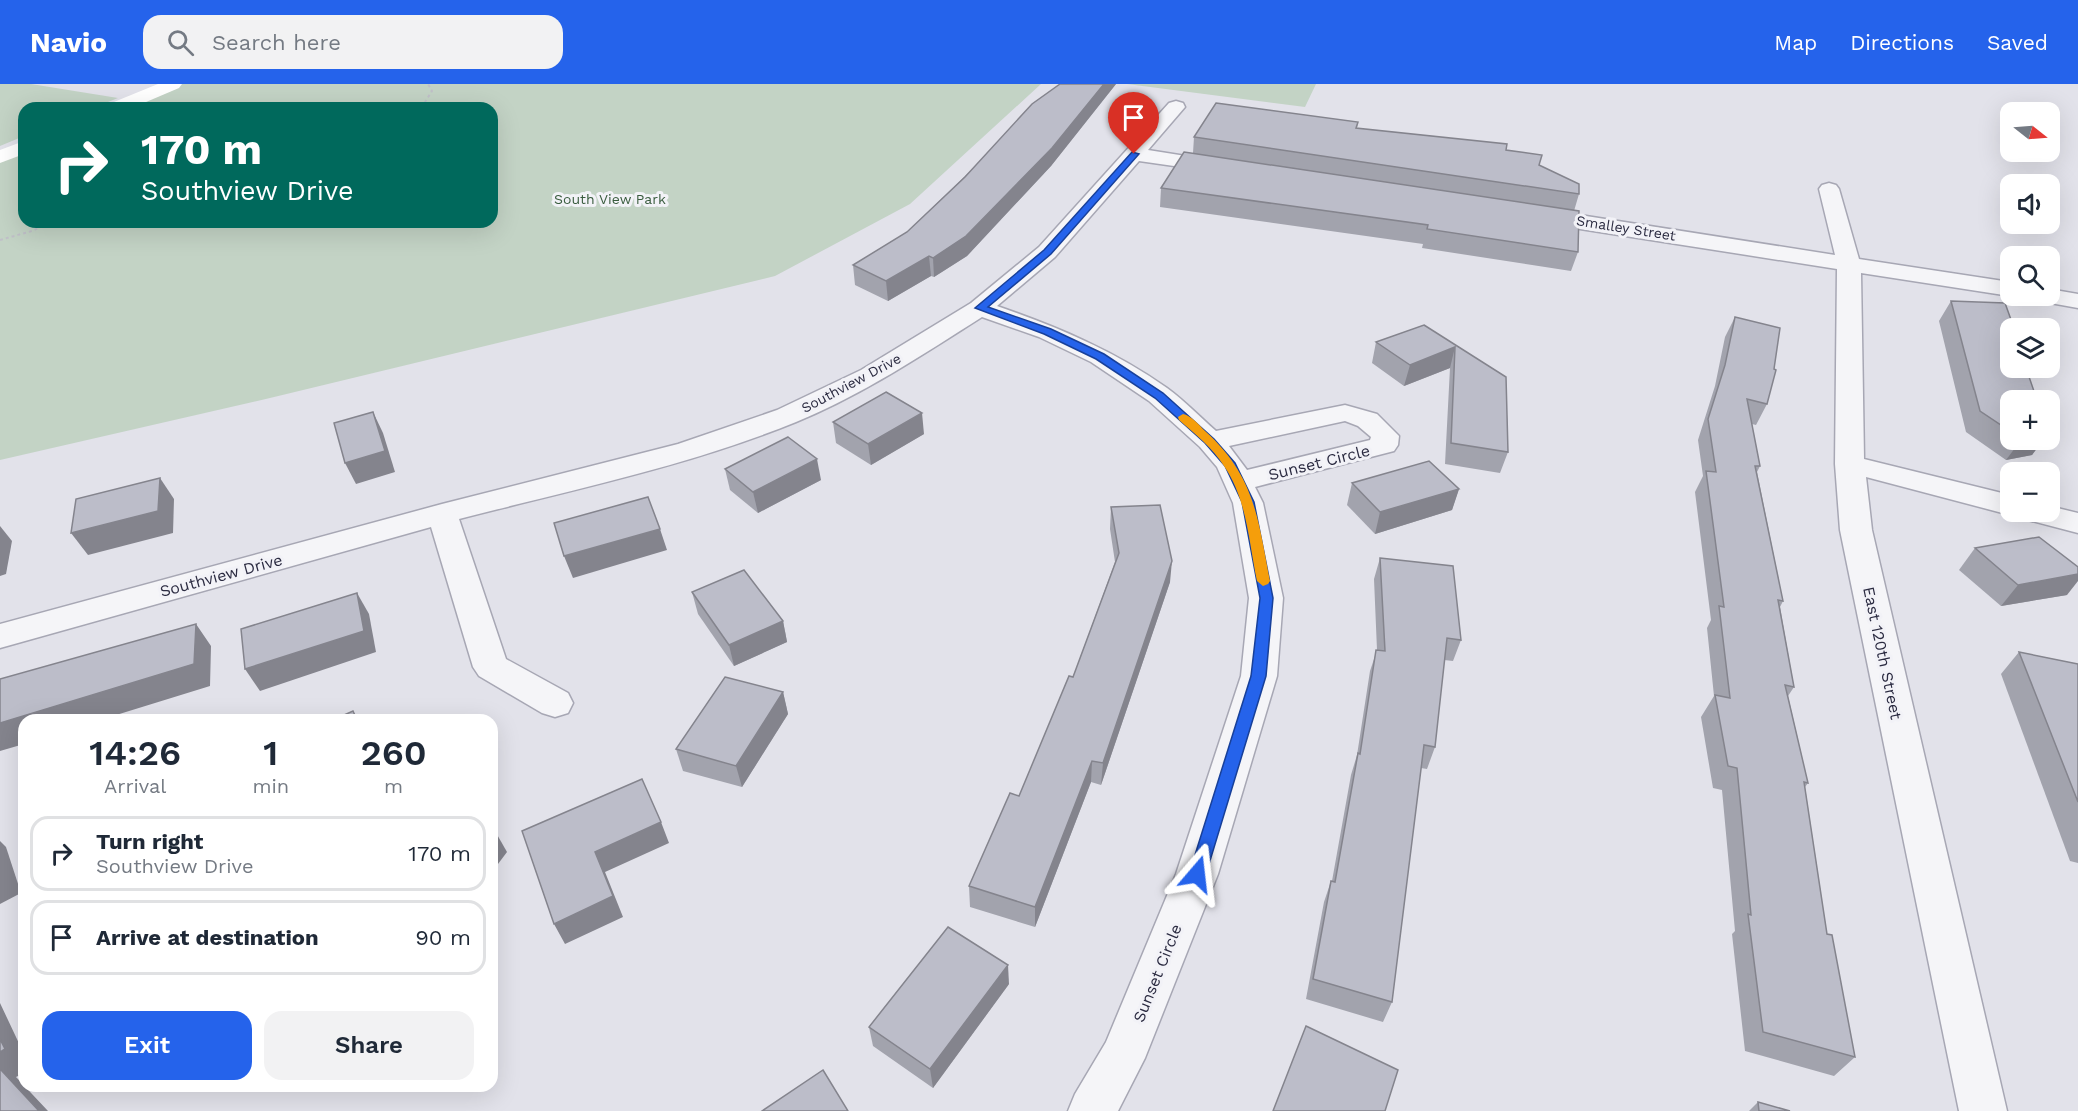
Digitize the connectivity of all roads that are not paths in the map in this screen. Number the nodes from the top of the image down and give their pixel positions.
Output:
1 (173, 84) edge
2 (130, 102) edge
3 (1176, 107) dead end
4 (18, 150) edge
5 (1134, 154) junction
6 (0, 157) edge
7 (1240, 170) edge
8 (1829, 189) dead end
9 (1509, 211) edge
10 (1849, 262) junction
11 (2000, 287) edge
12 (2060, 298) edge
13 (2078, 300) edge
14 (980, 308) junction
15 (1210, 441) junction
16 (1850, 464) junction
17 (1238, 482) junction
18 (2000, 502) edge
19 (442, 514) junction
20 (2060, 518) edge
21 (2078, 522) edge
22 (0, 636) edge
23 (555, 703) dead end
24 (1092, 1111) edge
25 (1983, 1111) edge

1 - 2 main road
3 - 5 street, Southview Drive
4 - 6 main road
5 - 7 street
5 - 14 street, Southview Drive
8 - 10 street, East 120th Street
9 - 10 street, Smalley Street
10 - 11 street, Smalley Street
10 - 16 street, East 120th Street
12 - 13 street
14 - 15 street, Sunset Circle
14 - 19 street, Southview Drive
15 - 17 street, Sunset Circle
15 - 17 street, Sunset Circle
16 - 18 street
16 - 25 street, East 120th Street
17 - 24 street, Sunset Circle
19 - 22 street, Southview Drive
19 - 23 street
20 - 21 street

